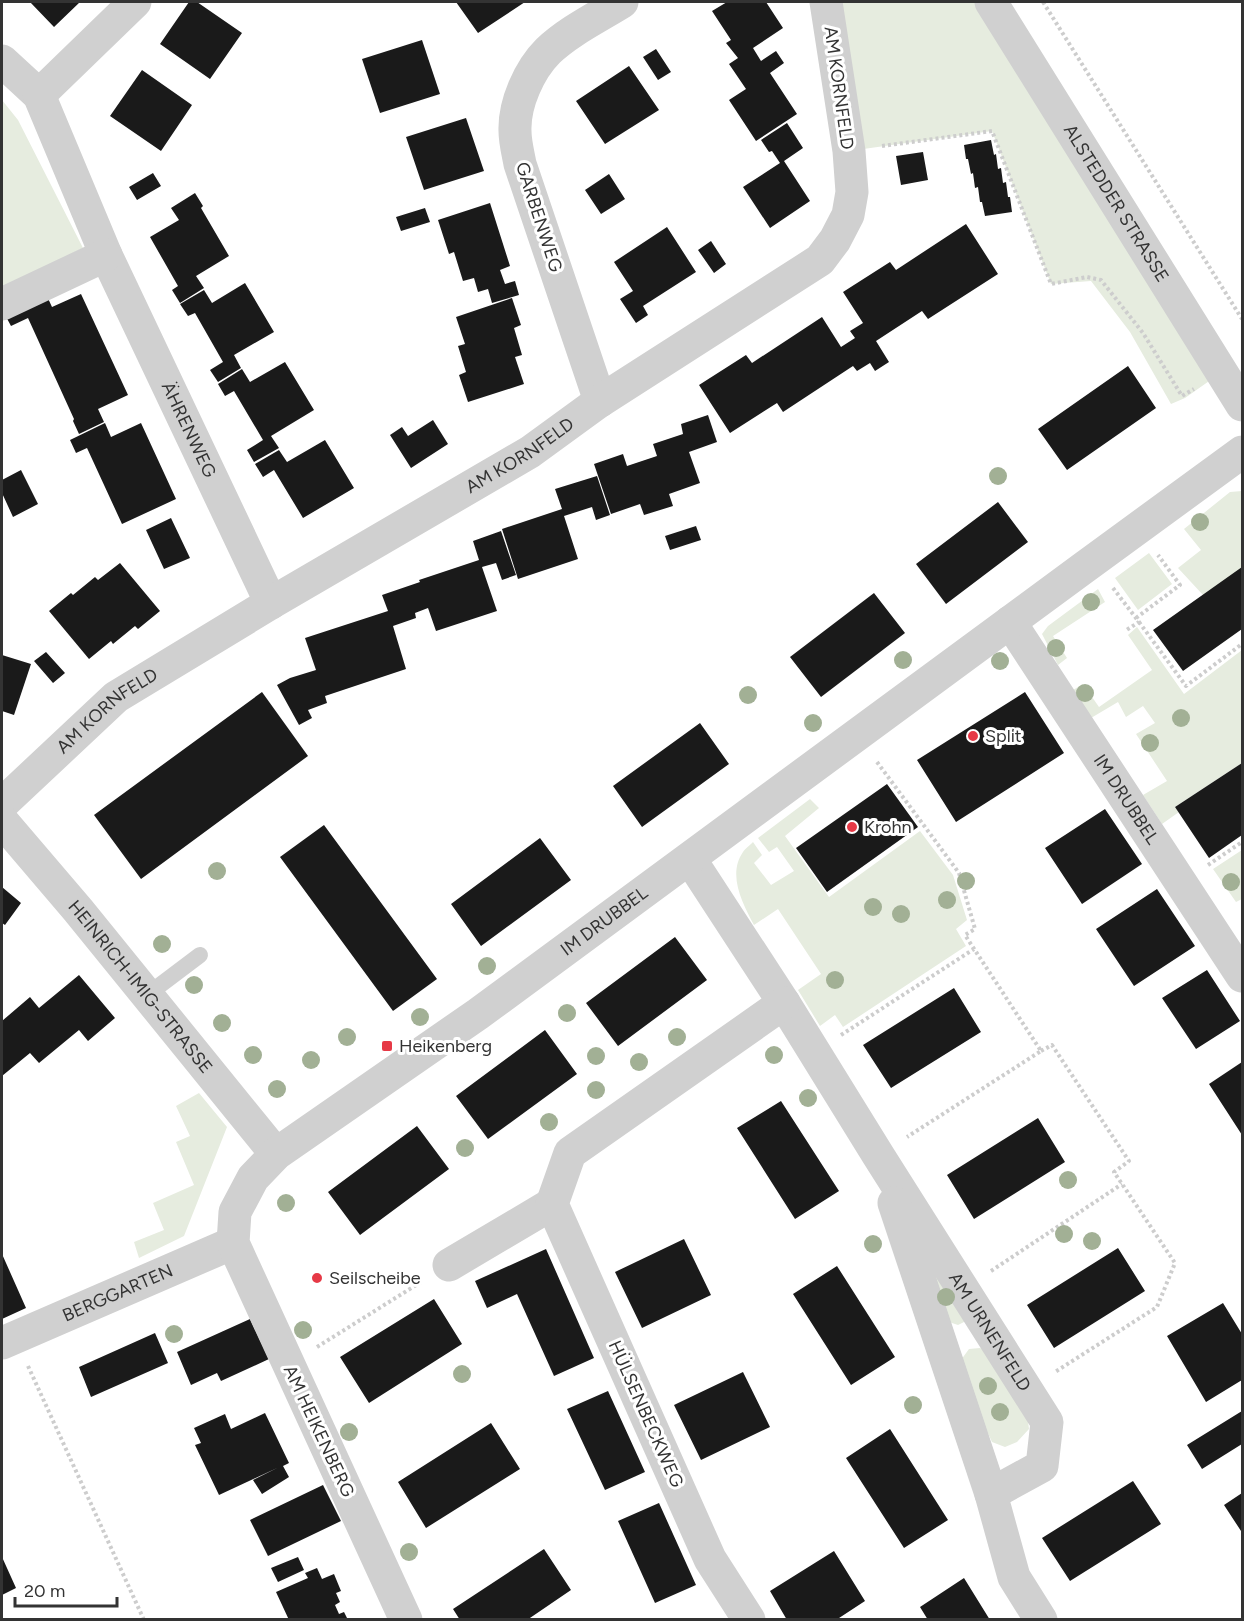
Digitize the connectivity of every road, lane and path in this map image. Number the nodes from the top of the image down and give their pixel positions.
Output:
1 (135, 2) edge
2 (622, 2) edge
3 (826, 2) edge
4 (991, 2) edge
5 (1043, 2) edge
6 (2, 61) edge
7 (39, 95) junction
8 (849, 151) junction
9 (106, 255) junction
10 (2, 304) edge
11 (1242, 319) edge
12 (1222, 372) junction
13 (600, 402) junction
14 (1242, 405) edge
15 (1242, 452) edge
16 (1139, 528) junction
17 (1093, 561) junction
18 (271, 603) junction
19 (1137, 620) junction
20 (1010, 622) junction
21 (1125, 631) dead end
22 (1242, 645) edge
23 (858, 735) junction
24 (2, 804) edge
25 (2, 821) edge
26 (1242, 842) edge
27 (690, 859) junction
28 (1181, 883) junction
29 (974, 949) junction
30 (200, 955) dead end
31 (1242, 976) edge
32 (147, 995) junction
33 (784, 1003) junction
34 (1041, 1051) junction
35 (814, 1052) junction
36 (276, 1154) junction
37 (878, 1155) junction
38 (1122, 1184) junction
39 (552, 1204) junction
40 (233, 1243) junction
41 (448, 1265) joint
42 (963, 1289) junction
43 (8, 1340) edge
44 (289, 1365) junction
45 (1027, 1390) junction
46 (991, 1494) junction
47 (144, 1620) edge
48 (406, 1620) edge
49 (749, 1620) edge
50 (1041, 1620) edge

1 - 7 street
2 - 13 street, GARBENWEG
3 - 8 street, AM KORNFELD
4 - 12 street, ALSTEDDER STRASSE
5 - 11 path
6 - 7 street, ÄHRENWEG
7 - 9 street, ÄHRENWEG
8 - 12 path
8 - 13 street, AM KORNFELD
9 - 10 street
9 - 18 street, ÄHRENWEG
12 - 14 street, ALSTEDDER STRASSE
13 - 18 street, AM KORNFELD
15 - 16 street, IM DRUBBEL
16 - 17 street, IM DRUBBEL
16 - 19 path
17 - 19 path
17 - 20 street, IM DRUBBEL
18 - 24 street, AM KORNFELD
19 - 21 path
19 - 22 path
20 - 23 street, IM DRUBBEL
20 - 28 street, IM DRUBBEL
23 - 27 street, IM DRUBBEL
23 - 29 path
25 - 32 street, HEINRICH-IMIG-STRASSE
26 - 28 path
27 - 33 street, AM URNENFELD
27 - 36 street, IM DRUBBEL
28 - 31 street, IM DRUBBEL
29 - 34 path
29 - 35 path
30 - 32 lane
32 - 36 street, HEINRICH-IMIG-STRASSE
33 - 35 street, AM URNENFELD
33 - 39 street
34 - 37 path
34 - 38 path
35 - 37 street, AM URNENFELD
36 - 40 street, IM DRUBBEL
37 - 42 street, AM URNENFELD
37 - 46 street, AM URNENFELD
38 - 42 path
38 - 45 path
39 - 41 street
39 - 49 street, HÜLSENBECKWEG
40 - 43 street, BERGGARTEN
40 - 44 street, AM HEIKENBERG
41 - 44 path
42 - 45 street, AM URNENFELD
43 - 47 path
44 - 48 street, AM HEIKENBERG
45 - 46 street, AM URNENFELD
46 - 50 street, AM URNENFELD

